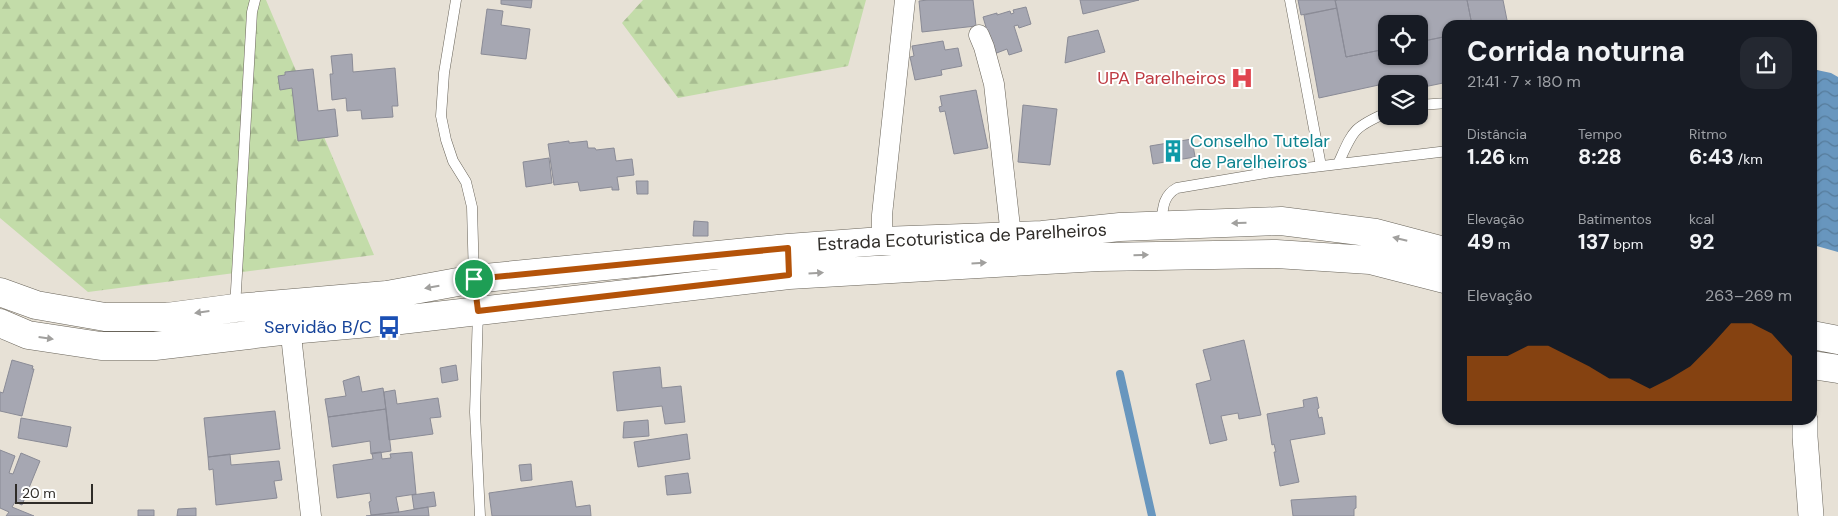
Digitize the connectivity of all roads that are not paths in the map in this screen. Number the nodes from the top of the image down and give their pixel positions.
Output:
1 (255, 0) edge
2 (456, 0) edge
3 (905, 0) edge
4 (1290, 0) edge
5 (979, 34) dead end
6 (1442, 103) edge
7 (1428, 104) edge
8 (1378, 116) edge
9 (1442, 152) edge
10 (1338, 164) junction
11 (1321, 166) junction
12 (1160, 225) junction
13 (1011, 236) junction
14 (882, 241) junction
15 (788, 248) junction
16 (1442, 250) edge
17 (789, 275) junction
18 (1442, 278) edge
19 (474, 279) junction
20 (0, 292) edge
21 (288, 303) junction
22 (235, 308) junction
23 (478, 311) junction
24 (0, 323) edge
25 (290, 330) junction
26 (1817, 366) edge
27 (1838, 369) edge
28 (1805, 425) edge
29 (311, 516) edge
30 (480, 516) edge
31 (1812, 516) edge

1 - 22 lane
2 - 19 lane
3 - 14 street
4 - 11 lane
5 - 13 street
6 - 7 lane
8 - 10 lane
9 - 10 lane
10 - 11 lane
11 - 12 lane
12 - 13 main road, Estrada Ecoturistica de Parelheiros
16 -> 12 main road, Estrada Ecoturistica de Parelheiros
13 - 14 main road, Estrada Ecoturistica de Parelheiros
14 - 15 main road, Estrada Ecoturistica de Parelheiros
15 - 17 main road
15 - 19 main road, Estrada Ecoturistica de Parelheiros
17 -> 18 main road, Estrada Ecoturistica de Parelheiros
17 - 23 main road, Estrada Ecoturistica de Parelheiros
19 -> 21 main road, Estrada Ecoturistica de Parelheiros
19 - 23 lane
22 -> 20 main road, Estrada Ecoturistica de Parelheiros
21 - 22 main road, Estrada Ecoturistica de Parelheiros
21 - 25 street
23 - 25 main road, Estrada Ecoturistica de Parelheiros
23 - 30 lane
24 -> 25 main road, Estrada Ecoturistica de Parelheiros
25 - 29 street
26 - 27 main road
28 - 31 street

